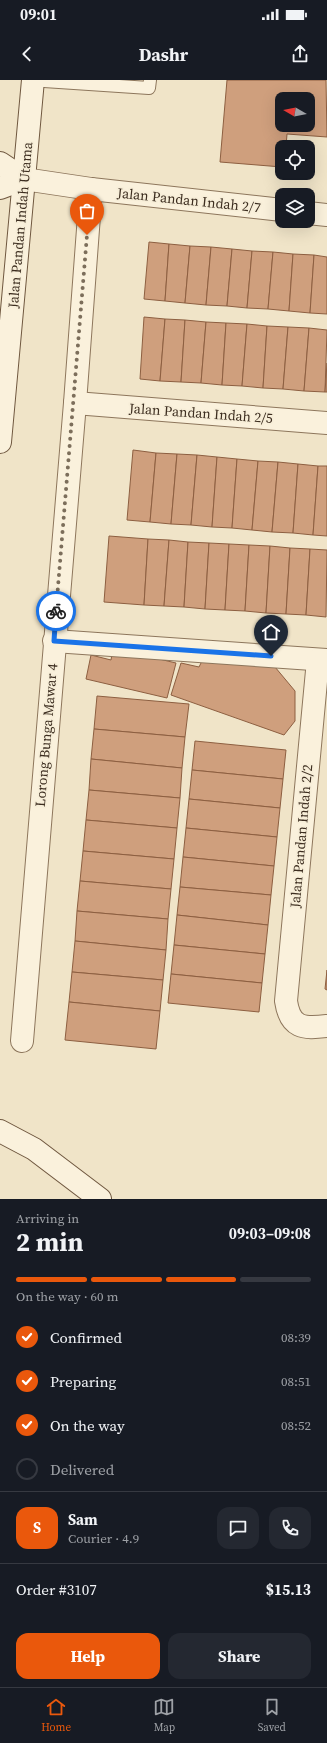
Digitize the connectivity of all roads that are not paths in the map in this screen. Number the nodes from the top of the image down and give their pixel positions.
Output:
1 (28, 80) edge
2 (33, 80) edge
3 (150, 80) edge
4 (0, 163) edge
5 (24, 179) junction
6 (0, 188) edge
7 (91, 189) junction
8 (275, 209) edge
9 (315, 214) edge
10 (327, 215) edge
11 (75, 404) junction
12 (327, 423) edge
13 (0, 442) edge
14 (54, 641) junction
15 (322, 660) edge
16 (327, 1026) edge
17 (22, 1041) dead end
18 (0, 1131) edge
19 (100, 1199) edge

1 - 2 lane
2 - 3 lane
2 - 5 street, Jalan Pandan Indah Utama
4 - 5 street
5 - 6 street
5 - 7 street, Jalan Pandan Indah 2/7
5 - 13 street, Jalan Pandan Indah Utama
7 - 8 street, Jalan Pandan Indah 2/7
7 - 11 street, Lorong Bunga Mawar 4
9 - 10 street
11 - 12 street, Jalan Pandan Indah 2/5
11 - 14 street, Lorong Bunga Mawar 4
14 - 15 street
14 - 17 street, Lorong Bunga Mawar 4
15 - 16 street, Jalan Pandan Indah 2/2
18 - 19 street

